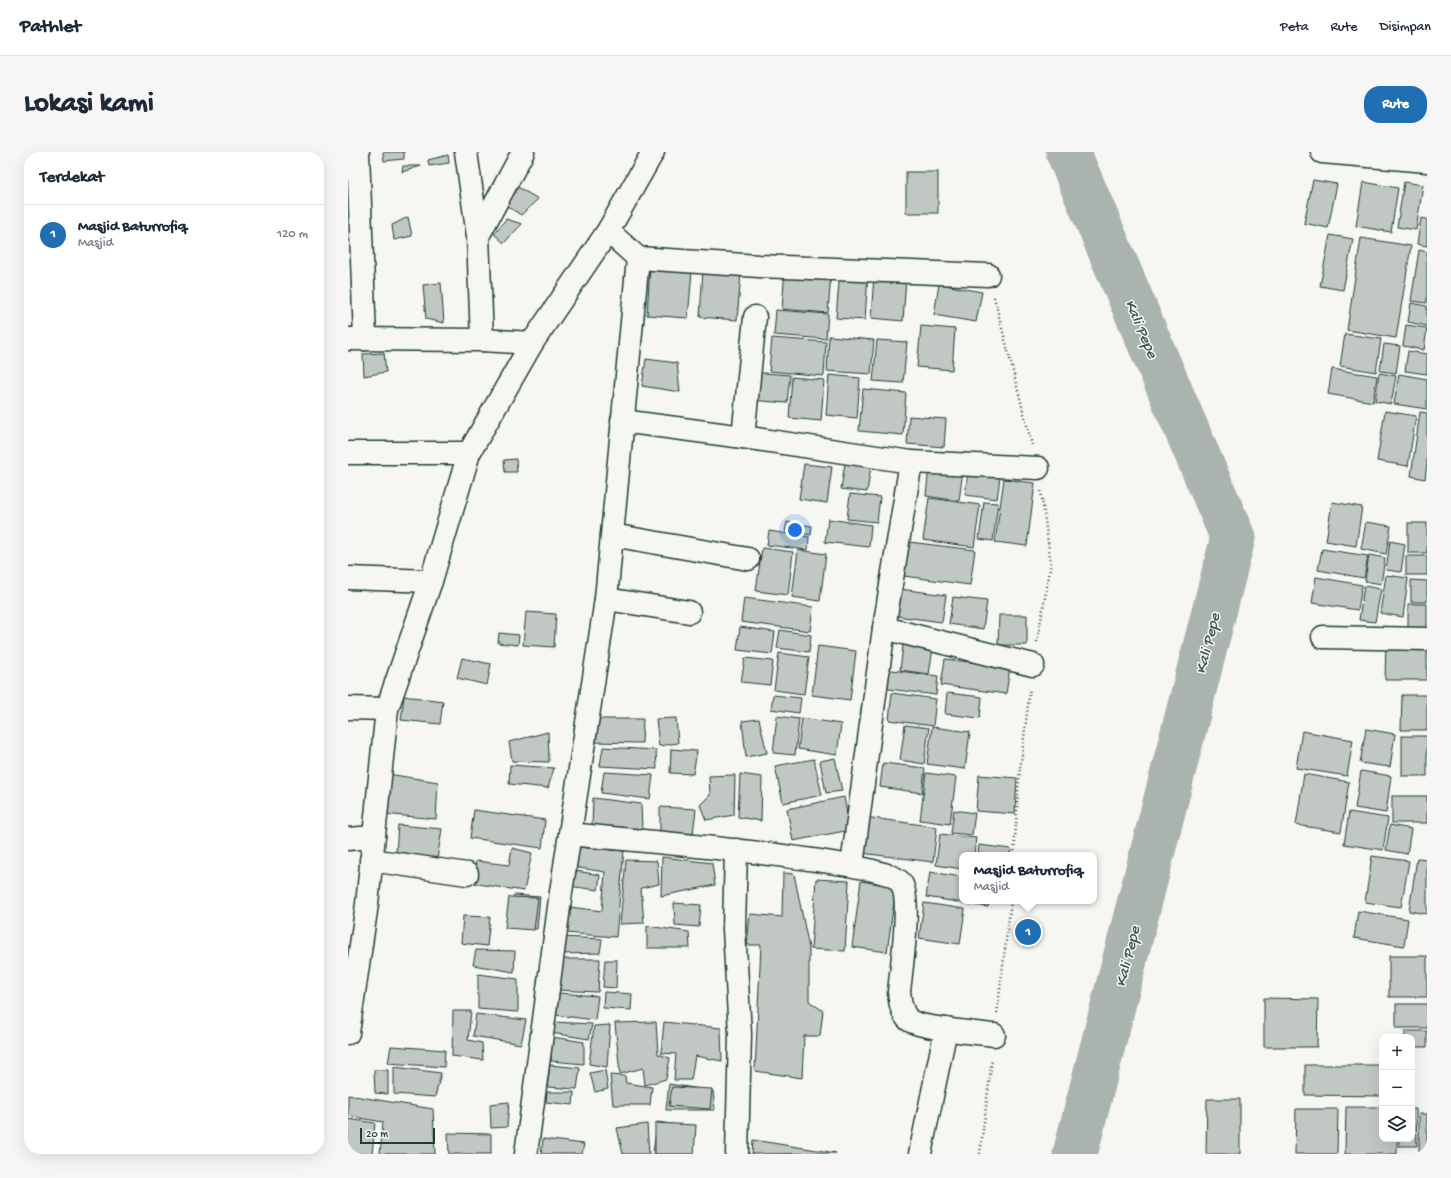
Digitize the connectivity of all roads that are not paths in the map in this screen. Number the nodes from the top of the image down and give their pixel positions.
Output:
1 (358, 152) edge
2 (466, 152) edge
3 (523, 152) edge
4 (653, 152) edge
5 (1322, 152) edge
6 (1427, 161) edge
7 (608, 231) junction
8 (478, 236) junction
9 (638, 258) junction
10 (988, 275) road end
11 (754, 317) dead end
12 (356, 339) edge
13 (482, 340) junction
14 (532, 343) junction
15 (622, 421) junction
16 (743, 437) junction
17 (469, 453) junction
18 (348, 454) edge
19 (911, 462) junction
20 (1038, 468) road end
21 (612, 535) junction
22 (748, 559) dead end
23 (348, 578) edge
24 (431, 580) junction
25 (606, 599) junction
26 (689, 612) dead end
27 (884, 628) junction
28 (1323, 637) dead end
29 (1427, 639) edge
30 (1033, 665) road end
31 (348, 708) edge
32 (387, 709) junction
33 (570, 834) junction
34 (374, 838) junction
35 (348, 839) edge
36 (736, 850) junction
37 (371, 860) junction
38 (852, 865) junction
39 (467, 874) dead end
40 (946, 1029) junction
41 (348, 1033) edge
42 (994, 1035) dead end
43 (526, 1154) edge
44 (737, 1154) edge
45 (920, 1154) edge

1 - 12 street
2 - 8 street
3 - 8 street
4 - 7 street
5 - 6 street
7 - 9 street
7 - 14 street
8 - 13 street
9 - 10 street
9 - 15 street
11 - 16 street
12 - 13 street
13 - 14 street
14 - 17 street
15 - 16 street
15 - 21 street
16 - 19 street
17 - 18 street
17 - 24 street
19 - 20 street
19 - 27 street
21 - 22 street
21 - 25 street
23 - 24 street
24 - 32 street
25 - 26 street
25 - 33 street
27 - 30 street
27 - 38 street
28 - 29 street
31 - 32 street
32 - 34 street
33 - 36 street
33 - 43 street
34 - 35 street
34 - 37 street
36 - 38 street
36 - 44 street
37 - 39 street
37 - 41 street
38 - 40 street
40 - 42 street
40 - 45 street

